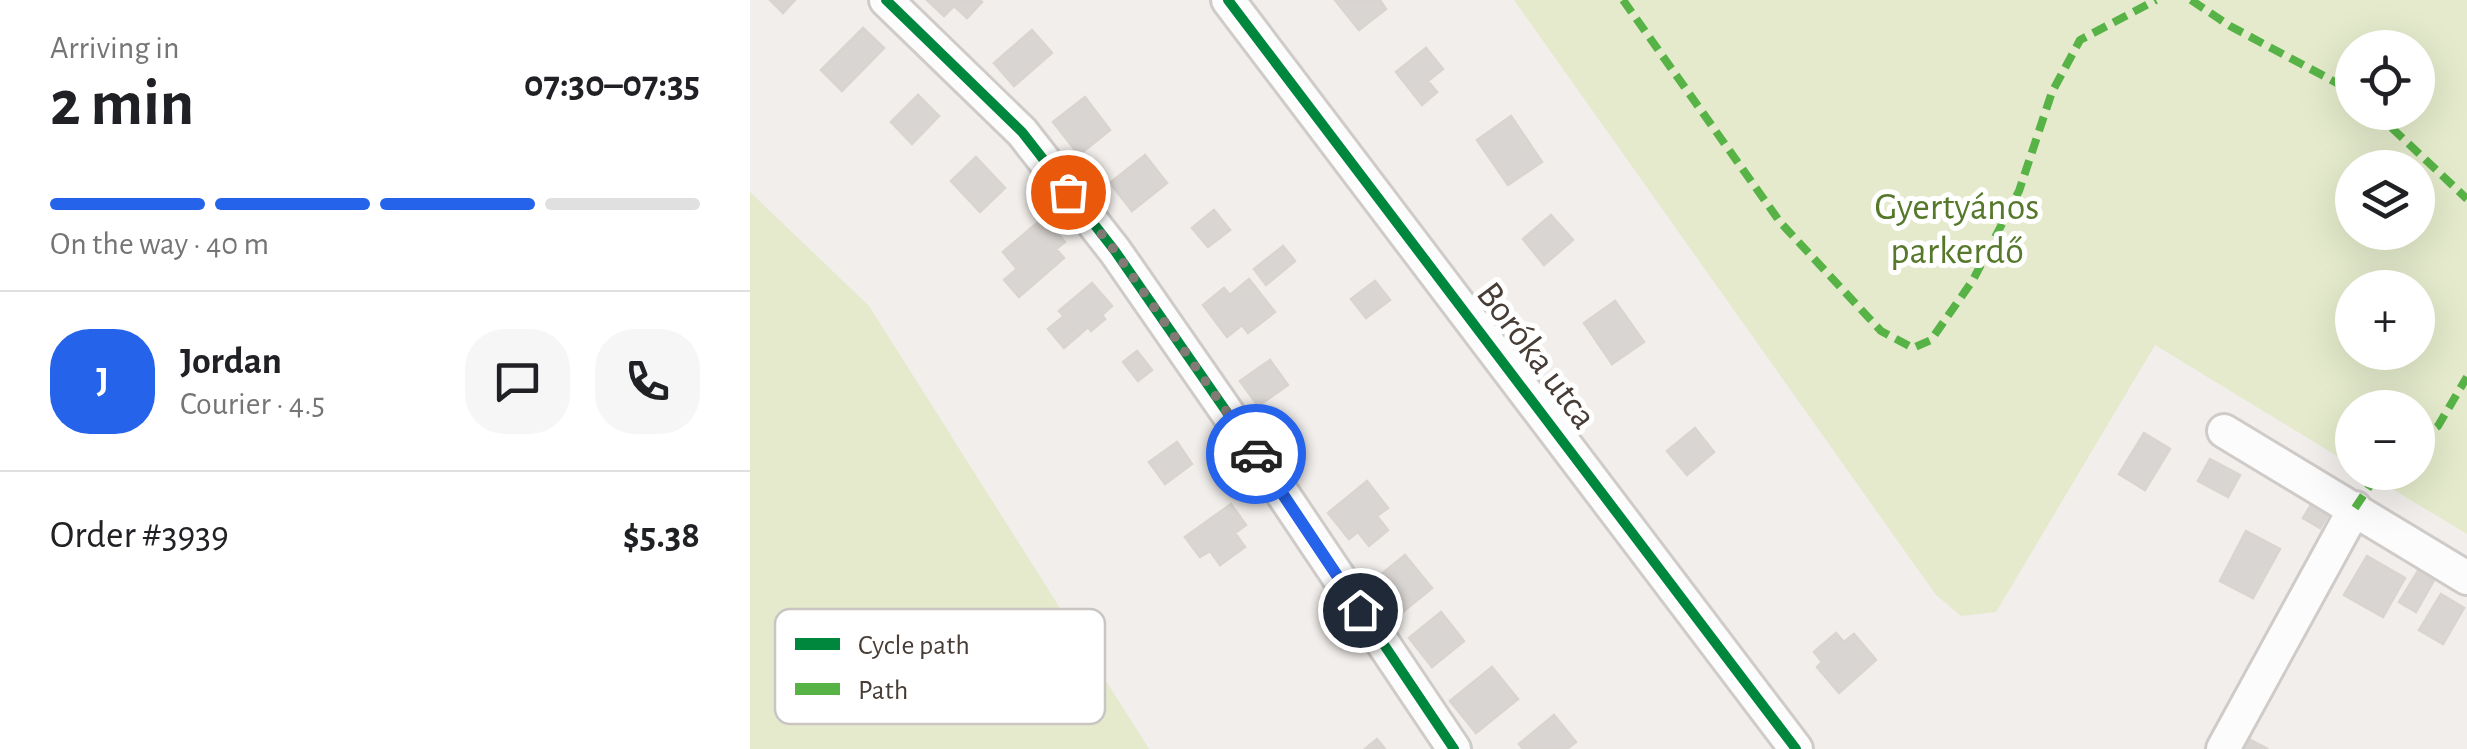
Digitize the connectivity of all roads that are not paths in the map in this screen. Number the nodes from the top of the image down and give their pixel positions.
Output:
1 (886, 0) edge
2 (1228, 0) edge
3 (2224, 431) dead end
4 (2355, 508) junction
5 (2467, 578) edge
6 (1454, 749) edge
7 (1796, 749) edge
8 (2223, 749) edge

1 - 6 street
2 - 7 street, Boróka utca
3 - 4 street
4 - 5 street
4 - 8 street

